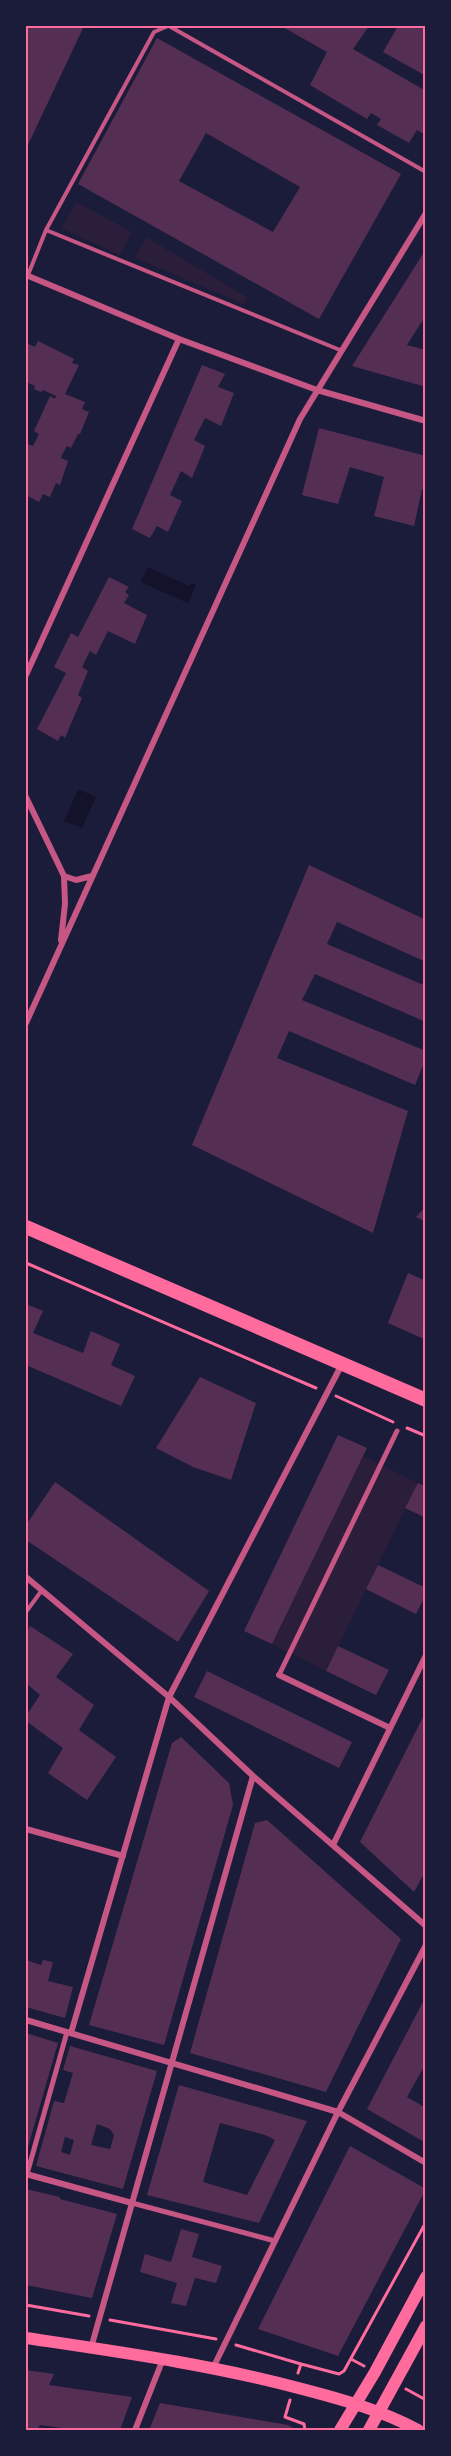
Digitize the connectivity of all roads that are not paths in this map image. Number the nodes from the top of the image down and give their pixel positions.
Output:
1 (169, 26) edge
2 (426, 172) edge
3 (426, 213) edge
4 (46, 230) junction
5 (27, 275) edge
6 (179, 339) junction
7 (340, 350) junction
8 (317, 390) junction
9 (426, 421) edge
10 (26, 675) edge
11 (26, 797) edge
12 (64, 876) junction
13 (92, 876) junction
14 (60, 947) junction
15 (26, 1023) edge
16 (26, 1227) edge
17 (343, 1364) junction
18 (426, 1400) edge
19 (397, 1431) dead end
20 (26, 1577) edge
21 (42, 1589) junction
22 (26, 1612) edge
23 (426, 1655) edge
24 (279, 1675) joint
25 (169, 1697) junction
26 (390, 1728) junction
27 (253, 1776) junction
28 (26, 1829) edge
29 (333, 1845) junction
30 (123, 1856) junction
31 (426, 1926) edge
32 (426, 1945) edge
33 (26, 2020) edge
34 (69, 2032) junction
35 (171, 2064) junction
36 (338, 2112) junction
37 (426, 2163) edge
38 (26, 2174) edge
39 (132, 2203) junction
40 (275, 2241) junction
41 (426, 2277) edge
42 (426, 2326) edge
43 (26, 2338) edge
44 (91, 2348) junction
45 (163, 2359) junction
46 (213, 2368) junction
47 (356, 2403) junction
48 (379, 2413) junction
49 (135, 2430) edge
50 (340, 2430) edge
51 (369, 2430) edge
52 (418, 2430) edge

1 - 2 lane
1 - 4 lane
3 - 7 street
4 - 5 lane
4 - 7 lane
5 - 6 street
6 - 8 street
6 - 10 street
7 - 8 street
8 - 9 street
8 - 13 street
11 - 12 street
12 - 13 street
12 - 14 street
13 - 14 street
14 - 15 street
16 - 17 main road
17 - 18 main road
17 - 25 street
19 - 24 street
20 - 21 street
21 - 22 lane
21 - 25 street
23 - 26 street
24 - 26 street
25 - 27 street
25 - 30 street
26 - 29 street
27 - 29 street
27 - 35 street
28 - 30 street
29 - 31 street
30 - 34 street
32 - 36 street
33 - 34 street
34 - 35 street
34 - 38 street
35 - 36 street
35 - 39 street
36 - 37 street
36 - 40 street
38 - 39 street
39 - 40 street
39 - 44 street
40 - 46 street
41 - 47 main road
42 - 48 main road
43 - 44 main road
44 - 45 main road
45 - 46 main road
45 - 49 street
46 - 47 main road
47 - 48 main road
47 - 50 main road
48 - 51 main road
48 - 52 main road

